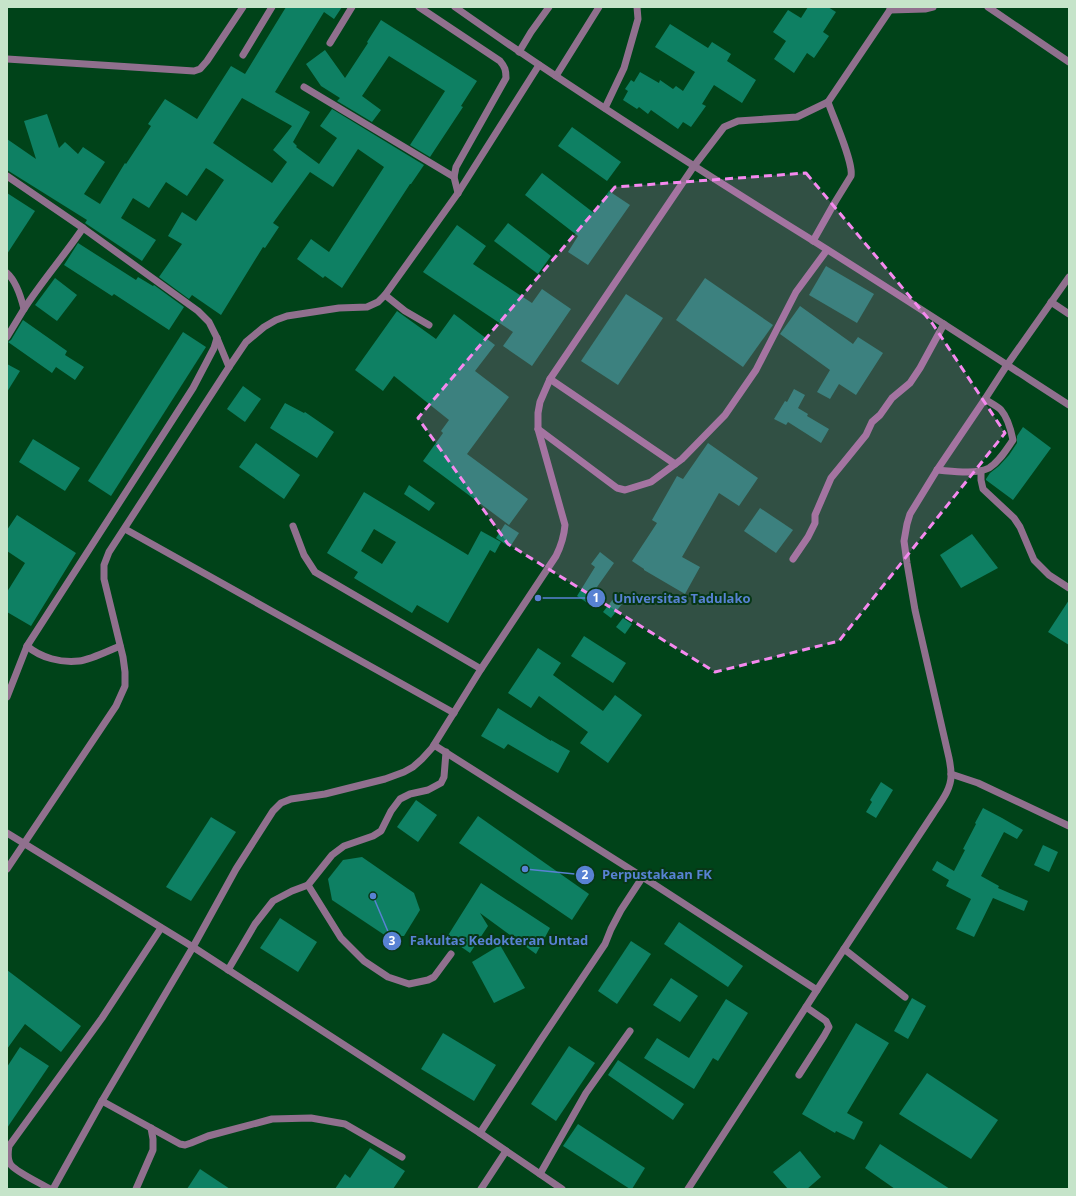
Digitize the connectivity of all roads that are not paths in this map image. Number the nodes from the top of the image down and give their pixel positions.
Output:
1 (243, 7) edge
2 (272, 7) edge
3 (352, 7) edge
4 (419, 7) edge
5 (455, 7) edge
6 (549, 7) edge
7 (599, 7) edge
8 (637, 7) edge
9 (933, 7) edge
10 (988, 7) edge
11 (890, 8) edge
12 (330, 43) dead end
13 (519, 52) junction
14 (243, 55) dead end
15 (7, 59) edge
16 (1069, 62) edge
17 (539, 65) junction
18 (556, 76) junction
19 (304, 88) dead end
20 (828, 102) junction
21 (606, 108) junction
22 (694, 166) junction
23 (7, 176) edge
24 (454, 177) junction
25 (458, 193) junction
26 (83, 228) junction
27 (813, 241) junction
28 (826, 250) junction
29 (7, 273) edge
30 (1069, 277) edge
31 (385, 295) junction
32 (1051, 302) junction
33 (24, 309) junction
34 (1069, 314) edge
35 (944, 324) junction
36 (429, 325) dead end
37 (7, 337) edge
38 (217, 338) junction
39 (1007, 365) junction
40 (229, 367) junction
41 (550, 379) junction
42 (985, 399) junction
43 (1069, 405) edge
44 (538, 429) junction
45 (675, 464) junction
46 (937, 470) junction
47 (981, 471) junction
48 (293, 526) dead end
49 (125, 529) junction
50 (793, 559) dead end
51 (1069, 588) edge
52 (27, 646) junction
53 (120, 646) junction
54 (481, 669) junction
55 (7, 697) edge
56 (454, 713) junction
57 (434, 745) junction
58 (446, 752) junction
59 (951, 774) junction
60 (1069, 826) edge
61 (7, 833) edge
62 (24, 844) junction
63 (7, 869) edge
64 (642, 878) junction
65 (308, 885) junction
66 (161, 928) junction
67 (193, 947) junction
68 (844, 949) junction
69 (450, 954) dead end
70 (228, 970) junction
71 (817, 990) junction
72 (905, 997) dead end
73 (806, 1007) junction
74 (630, 1031) dead end
75 (799, 1075) dead end
76 (102, 1101) junction
77 (151, 1128) junction
78 (480, 1133) junction
79 (506, 1151) junction
80 (402, 1157) dead end
81 (540, 1174) junction
82 (50, 1189) edge
83 (53, 1189) edge
84 (136, 1189) edge
85 (481, 1189) edge
86 (562, 1189) edge
87 (688, 1189) edge

1 - 15 lane
2 - 14 lane
3 - 12 lane
4 - 24 lane
5 - 13 lane
6 - 13 lane
7 - 18 lane
8 - 21 lane
9 - 11 lane
10 - 16 lane
11 - 20 lane
13 - 17 lane
17 - 18 lane
17 - 25 lane
18 - 21 lane
19 - 24 lane
20 - 22 lane
20 - 27 lane
21 - 22 lane
22 - 27 lane
22 - 41 lane
23 - 26 lane
24 - 25 lane
25 - 31 lane
26 - 33 lane
26 - 38 lane
27 - 28 lane
28 - 35 lane
28 - 45 lane
29 - 33 lane
30 - 32 lane
31 - 36 lane
31 - 40 lane
32 - 34 lane
32 - 39 lane
33 - 37 lane
35 - 39 lane
35 - 50 lane
38 - 40 lane
38 - 52 lane
39 - 42 lane
39 - 43 lane
40 - 49 lane
41 - 44 lane
41 - 45 lane
42 - 46 lane
42 - 47 lane
44 - 45 lane
44 - 54 lane
46 - 47 lane
46 - 59 lane
47 - 51 lane
48 - 54 lane
49 - 53 lane
49 - 56 lane
52 - 53 lane
52 - 55 lane
53 - 62 lane
54 - 56 lane
56 - 57 lane
57 - 58 lane
57 - 67 lane
58 - 64 lane
58 - 65 lane
59 - 60 lane
59 - 68 lane
61 - 62 lane
62 - 63 lane
62 - 66 lane
64 - 71 lane
64 - 78 lane
65 - 69 lane
65 - 70 lane
66 - 67 lane
66 - 82 lane
67 - 70 lane
67 - 76 lane
68 - 71 lane
68 - 72 lane
70 - 78 lane
71 - 73 lane
73 - 75 lane
73 - 87 lane
74 - 81 lane
76 - 77 lane
76 - 83 lane
77 - 80 lane
77 - 84 lane
78 - 79 lane
79 - 81 lane
79 - 85 lane
81 - 86 lane

